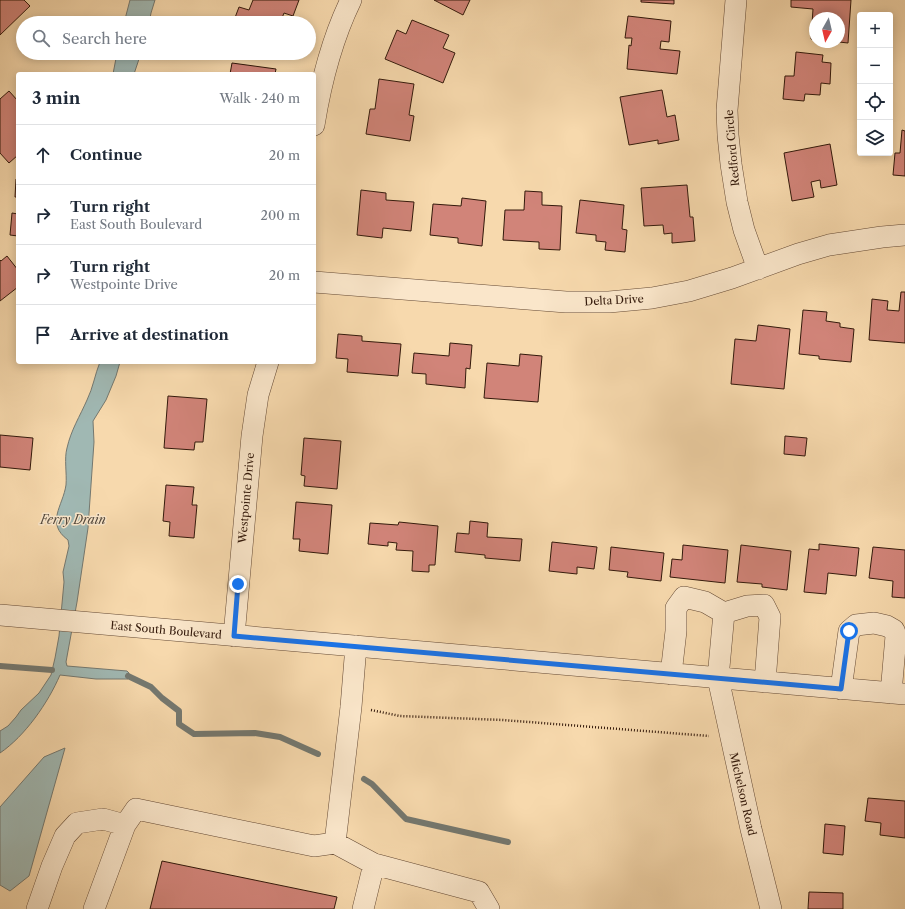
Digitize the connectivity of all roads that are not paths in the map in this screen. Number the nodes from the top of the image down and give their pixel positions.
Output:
1 (351, 0) edge
2 (736, 0) edge
3 (316, 114) edge
4 (905, 235) edge
5 (758, 269) junction
6 (316, 282) edge
7 (267, 364) edge
8 (724, 612) junction
9 (0, 615) edge
10 (234, 636) junction
11 (356, 646) junction
12 (671, 674) junction
13 (718, 678) junction
14 (765, 682) junction
15 (841, 689) junction
16 (898, 694) edge
17 (125, 825) junction
18 (335, 842) junction
19 (374, 864) junction
20 (37, 909) edge
21 (94, 909) edge
22 (363, 909) edge
23 (489, 909) edge
24 (771, 909) edge

1 - 3 street
2 - 5 street, Redford Circle
4 - 5 street, Delta Drive
5 - 6 street, Delta Drive
7 - 10 street, Westpointe Drive
8 - 12 street
8 - 13 street, Michelson Road
8 - 14 street
9 - 10 street, East South Boulevard
10 - 11 street, East South Boulevard
11 - 12 street, East South Boulevard
11 - 18 street
12 - 13 street, East South Boulevard
13 - 14 street, East South Boulevard
13 - 24 street, Michelson Road
14 - 15 street, East South Boulevard
15 - 16 street, East South Boulevard
15 - 16 street
17 - 18 street
17 - 20 street
17 - 21 street
18 - 19 street
19 - 22 street
19 - 23 street

